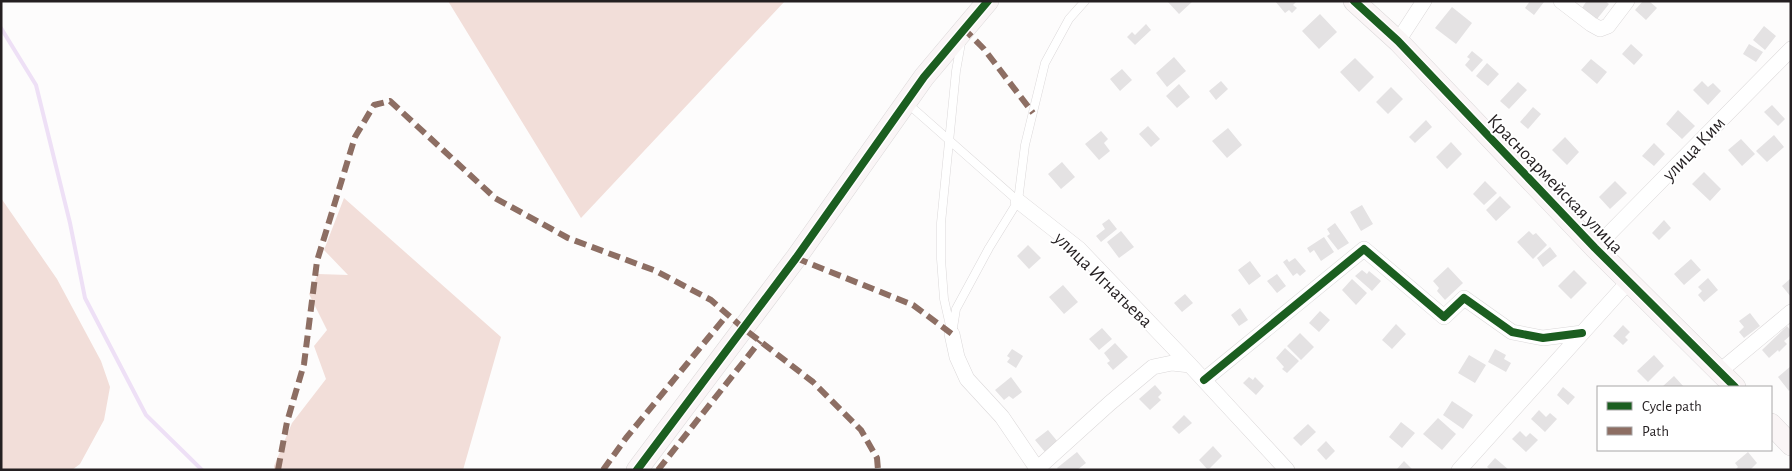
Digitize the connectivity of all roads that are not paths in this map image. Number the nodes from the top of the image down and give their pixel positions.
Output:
1 (988, 1) edge
2 (1085, 1) edge
3 (1354, 1) edge
4 (1424, 1) edge
5 (1560, 1) edge
6 (1627, 1) edge
7 (963, 28) junction
8 (1398, 41) junction
9 (1791, 48) edge
10 (906, 102) junction
11 (949, 140) junction
12 (1018, 201) junction
13 (1595, 248) junction
14 (1629, 280) junction
15 (1791, 312) edge
16 (1582, 333) junction
17 (952, 334) junction
18 (1190, 365) junction
19 (1720, 371) junction
20 (1204, 380) junction
21 (1734, 386) edge
22 (1772, 425) edge
23 (1791, 445) edge
24 (1037, 469) edge
25 (637, 470) edge
26 (1287, 470) edge
27 (1460, 470) edge

1 - 7 street
2 - 12 lane
3 - 8 street, Красноармейская улица
4 - 8 street
5 - 6 street
7 - 10 street
7 - 11 lane
8 - 13 street, Красноармейская улица
9 - 13 street, улица Ким
10 - 11 lane, улица Игнатьева
10 - 25 street
11 - 12 lane, улица Игнатьева
11 - 17 lane
12 - 17 lane
12 - 18 street, улица Игнатьева
13 - 14 street, Красноармейская улица
14 - 16 street
14 - 19 street, Красноармейская улица
15 - 19 street
16 - 20 street
16 - 27 street
17 - 24 street
18 - 20 street, улица Игнатьева
18 - 24 street
19 - 21 street, Красноармейская улица
20 - 26 street, улица Игнатьева
22 - 23 street

